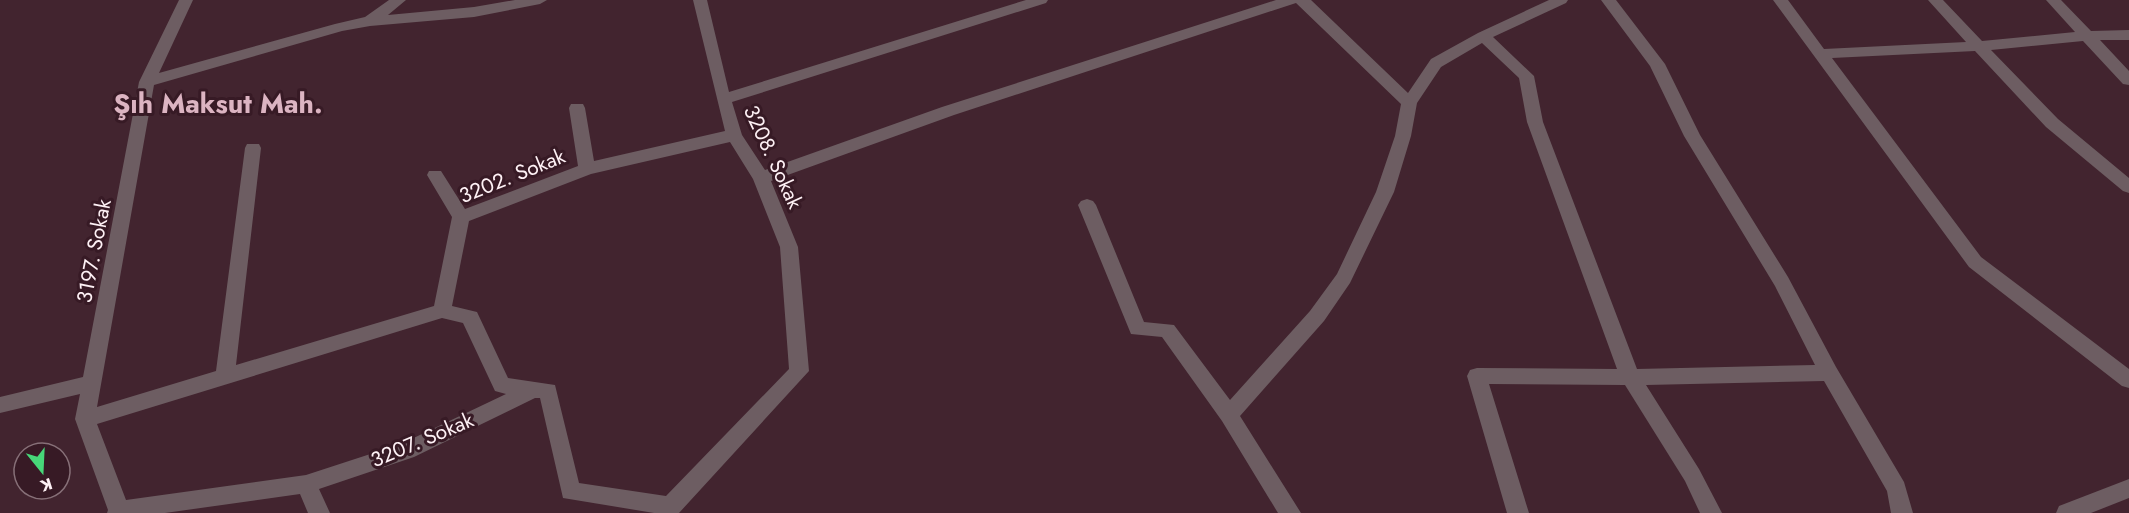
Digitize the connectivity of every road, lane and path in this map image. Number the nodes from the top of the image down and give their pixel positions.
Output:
1 (186, 0) edge
2 (399, 0) edge
3 (540, 0) edge
4 (700, 0) edge
5 (1041, 0) edge
6 (1291, 0) edge
7 (1302, 0) edge
8 (1561, 0) edge
9 (1608, 0) edge
10 (1780, 0) edge
11 (1935, 0) edge
12 (2053, 0) edge
13 (370, 21) junction
14 (2129, 35) edge
15 (1483, 36) junction
16 (2087, 36) junction
17 (1977, 46) junction
18 (1821, 54) junction
19 (2129, 80) edge
20 (147, 82) junction
21 (723, 99) junction
22 (1409, 103) junction
23 (578, 108) dead end
24 (734, 135) junction
25 (253, 148) dead end
26 (587, 169) junction
27 (435, 175) dead end
28 (761, 178) junction
29 (2129, 188) edge
30 (1087, 205) dead end
31 (461, 217) junction
32 (442, 311) junction
33 (1829, 372) junction
34 (1630, 377) junction
35 (225, 378) junction
36 (2129, 380) edge
37 (92, 383) junction
38 (534, 389) junction
39 (0, 405) edge
40 (1228, 416) junction
41 (85, 419) junction
42 (306, 484) junction
43 (2129, 488) edge
44 (669, 510) edge
45 (119, 511) edge
46 (319, 513) edge
47 (1290, 513) edge
48 (1518, 513) edge
49 (1711, 513) edge
50 (1902, 513) edge
51 (2067, 513) edge

1 - 20 street, 3197. Sokak
2 - 13 street
3 - 13 street
4 - 21 street
5 - 21 street, 3208. Sokak
6 - 28 street
7 - 22 street
8 - 15 street
9 - 33 street
10 - 18 street
11 - 17 street
12 - 16 street
13 - 20 street
14 - 16 street
15 - 22 street
15 - 34 street
16 - 17 street
16 - 19 street
17 - 18 street
17 - 29 street
18 - 36 street
20 - 37 street, 3197. Sokak
21 - 24 street, 3208. Sokak
22 - 40 street
23 - 26 street
24 - 26 street, 3202. Sokak
24 - 28 street, 3208. Sokak
25 - 35 street
26 - 31 street, 3202. Sokak
27 - 31 street
28 - 44 street, 3208. Sokak
30 - 40 street
31 - 32 street, 3202. Sokak
32 - 35 street
32 - 38 street
33 - 34 street
33 - 50 street
34 - 48 street
34 - 49 street
35 - 41 street
37 - 39 street
37 - 41 street, 3197. Sokak
38 - 42 street, 3207. Sokak
38 - 44 street
40 - 47 street
41 - 45 street
42 - 45 street, 3207. Sokak
42 - 46 street
43 - 51 street

